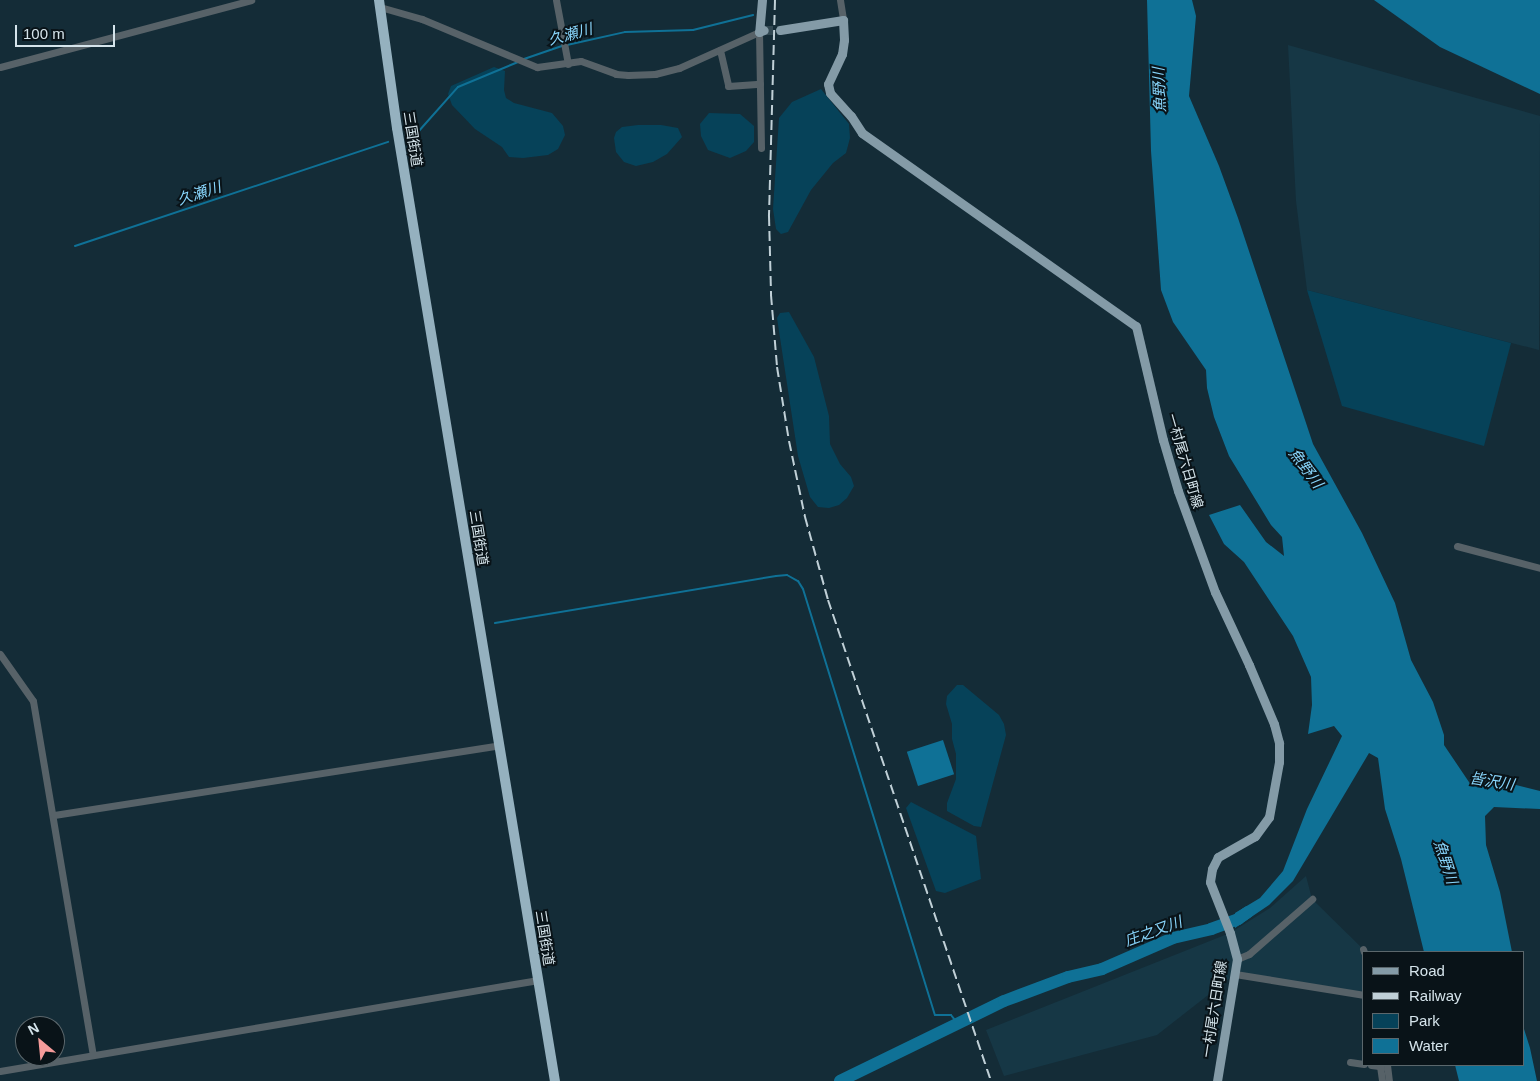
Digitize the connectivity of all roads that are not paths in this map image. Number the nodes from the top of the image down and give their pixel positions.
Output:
1 (251, 0) edge
2 (556, 0) edge
3 (762, 0) edge
4 (840, 0) edge
5 (380, 3) edge
6 (843, 20) junction
7 (780, 30) tunnel mouth
8 (761, 31) junction
9 (720, 50) junction
10 (568, 64) junction
11 (0, 67) edge
12 (760, 84) junction
13 (761, 148) dead end
14 (1457, 546) dead end
15 (1540, 568) edge
16 (0, 654) edge
17 (500, 745) junction
18 (54, 815) junction
19 (1312, 899) dead end
20 (1236, 958) junction
21 (1234, 974) junction
22 (538, 980) junction
23 (1362, 994) edge
24 (93, 1054) junction
25 (1350, 1062) dead end
26 (1362, 1064) edge
27 (1385, 1066) edge
28 (0, 1071) edge
29 (555, 1081) edge
30 (1217, 1081) edge
31 (1382, 1081) edge
32 (1389, 1081) edge

1 - 11 street
2 - 10 street
3 - 8 main road
4 - 6 street
5 - 10 street
5 - 17 highway, 三国街道
6 - 7 main road
6 - 20 main road, 一村尾六日町線
8 - 9 street
8 - 12 street
9 - 10 street
9 - 12 street
12 - 13 street
14 - 15 street
16 - 18 street
17 - 18 street
17 - 22 highway, 三国街道
18 - 24 street
19 - 20 street
20 - 21 main road, 一村尾六日町線
21 - 23 street
21 - 30 main road, 一村尾六日町線
22 - 24 street
22 - 29 highway, 三国街道
24 - 28 street
25 - 26 street
27 - 31 street
27 - 32 street

